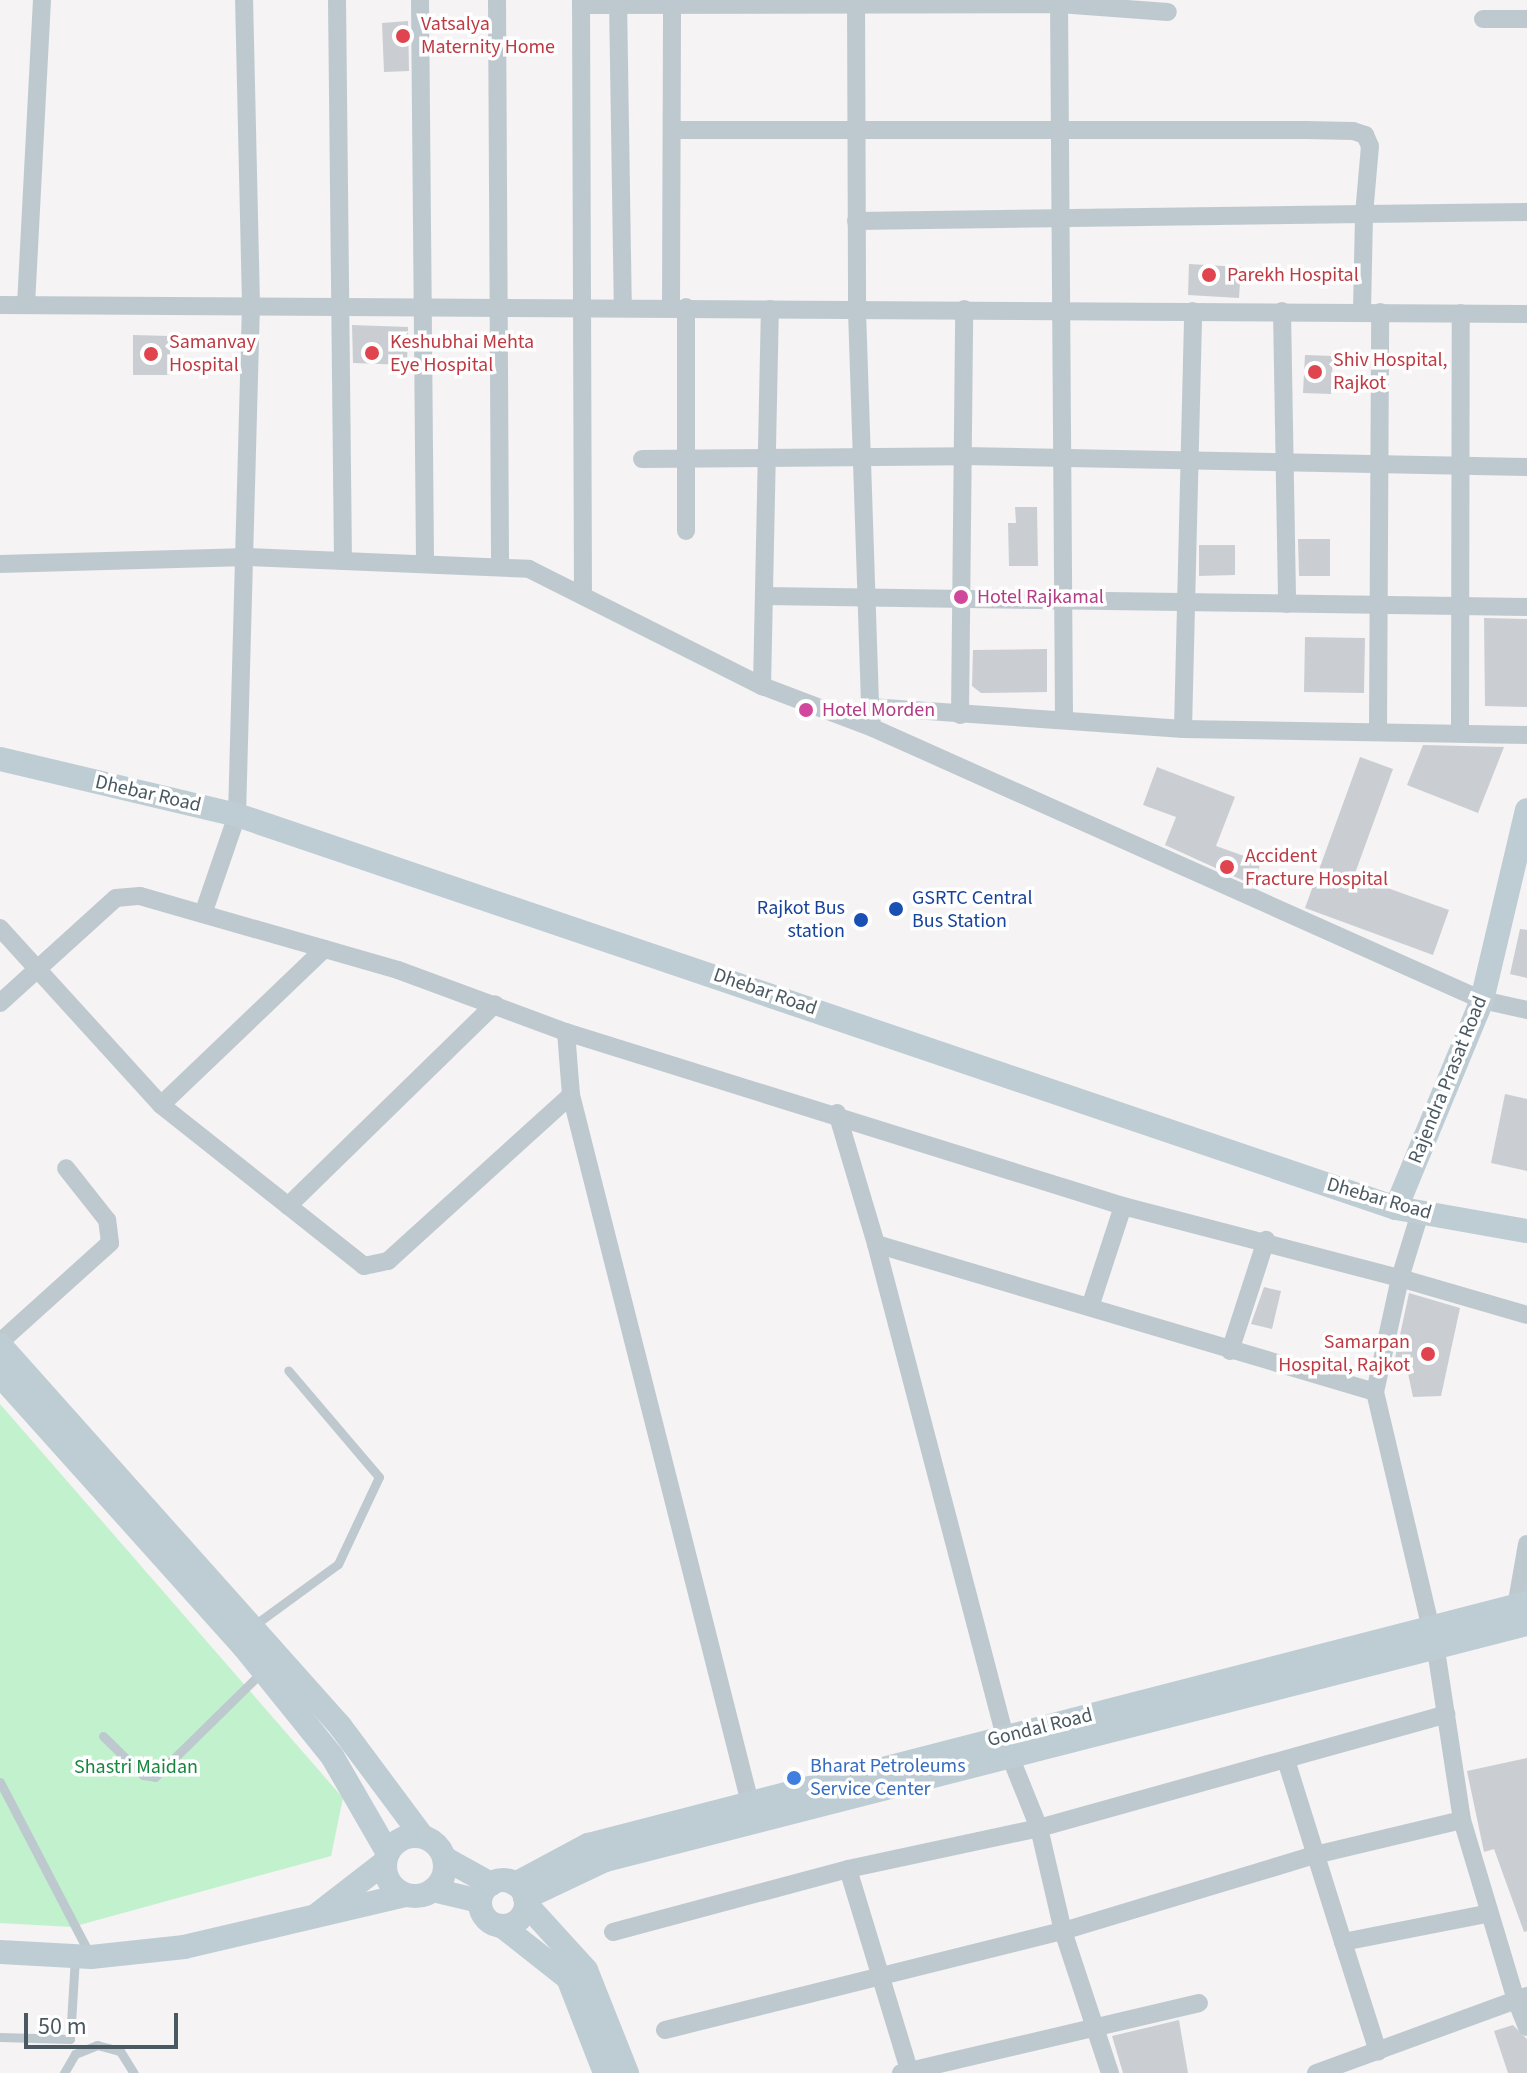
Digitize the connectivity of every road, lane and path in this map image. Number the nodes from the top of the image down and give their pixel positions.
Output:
1 (42, 0) edge
2 (244, 0) edge
3 (337, 0) edge
4 (420, 0) edge
5 (497, 0) edge
6 (581, 2) edge
7 (618, 2) edge
8 (672, 2) edge
9 (1059, 2) edge
10 (856, 4) edge
11 (1168, 12) dead end
12 (1483, 19) dead end
13 (1527, 19) edge
14 (1061, 126) junction
15 (856, 127) junction
16 (674, 130) junction
17 (1527, 212) edge
18 (1059, 214) junction
19 (1364, 214) junction
20 (856, 221) junction
21 (339, 304) junction
22 (0, 305) edge
23 (26, 305) junction
24 (251, 305) junction
25 (423, 306) junction
26 (497, 306) junction
27 (623, 307) junction
28 (678, 307) junction
29 (585, 308) junction
30 (770, 309) junction
31 (964, 309) junction
32 (1057, 310) junction
33 (857, 311) junction
34 (1193, 311) junction
35 (1282, 311) junction
36 (1371, 312) junction
37 (1461, 313) junction
38 (1527, 314) edge
39 (863, 456) junction
40 (963, 456) junction
41 (1060, 458) junction
42 (642, 459) dead end
43 (686, 459) junction
44 (768, 459) junction
45 (1190, 460) junction
46 (1288, 462) junction
47 (1382, 464) junction
48 (1464, 466) junction
49 (1527, 467) edge
50 (686, 531) dead end
51 (248, 557) junction
52 (343, 559) junction
53 (425, 561) junction
54 (500, 563) junction
55 (0, 564) edge
56 (583, 593) junction
57 (765, 596) junction
58 (863, 597) junction
59 (959, 597) junction
60 (1059, 602) junction
61 (1187, 603) junction
62 (1287, 604) junction
63 (1378, 605) junction
64 (1462, 606) junction
65 (1527, 607) edge
66 (762, 686) junction
67 (870, 707) junction
68 (960, 715) junction
69 (1064, 717) junction
70 (873, 728) junction
71 (1183, 729) junction
72 (1378, 730) junction
73 (1460, 733) junction
74 (1527, 735) edge
75 (0, 759) edge
76 (1527, 810) edge
77 (237, 815) junction
78 (203, 914) junction
79 (0, 928) edge
80 (324, 949) junction
81 (38, 968) junction
82 (1482, 1000) junction
83 (0, 1003) edge
84 (495, 1004) junction
85 (1527, 1010) edge
86 (566, 1032) junction
87 (571, 1095) junction
88 (161, 1105) junction
89 (837, 1113) junction
90 (66, 1168) dead end
91 (288, 1206) junction
92 (1123, 1206) junction
93 (1408, 1211) junction
94 (1527, 1231) edge
95 (1266, 1240) junction
96 (876, 1244) junction
97 (1400, 1278) junction
98 (1090, 1307) junction
99 (1527, 1315) edge
100 (0, 1344) edge
101 (1230, 1351) junction
102 (288, 1370) dead end
103 (0, 1375) edge
104 (1375, 1392) junction
105 (1527, 1544) edge
106 (1523, 1611) edge
107 (253, 1626) junction
108 (1432, 1641) junction
109 (263, 1671) junction
110 (1446, 1714) junction
111 (103, 1736) dead end
112 (1007, 1746) junction
113 (1286, 1760) junction
114 (0, 1782) edge
115 (750, 1803) junction
116 (1462, 1820) junction
117 (1039, 1828) junction
118 (422, 1836) junction
119 (1315, 1855) junction
120 (386, 1858) junction
121 (444, 1858) junction
122 (848, 1869) junction
123 (433, 1890) junction
124 (507, 1894) junction
125 (405, 1895) junction
126 (1486, 1914) junction
127 (310, 1920) junction
128 (502, 1926) junction
129 (1063, 1931) junction
130 (613, 1932) dead end
131 (1343, 1942) junction
132 (0, 1952) edge
133 (83, 1957) junction
134 (880, 1972) junction
135 (1522, 1998) edge
136 (1199, 2003) dead end
137 (1527, 2027) edge
138 (1095, 2029) junction
139 (665, 2030) dead end
140 (0, 2037) edge
141 (70, 2039) junction
142 (1378, 2052) junction
143 (75, 2054) junction
144 (1341, 2070) edge
145 (907, 2072) edge
146 (64, 2073) edge
147 (134, 2073) edge
148 (605, 2073) edge
149 (627, 2073) edge
150 (1110, 2073) edge
151 (1316, 2073) edge

1 - 23 street
2 - 24 street
3 - 21 street
4 - 25 street
5 - 26 street
6 - 7 street
6 - 29 street
7 - 8 street
7 - 27 street
8 - 10 street
8 - 16 street
9 - 10 street
9 - 11 street
9 - 14 street
10 - 15 street
12 - 13 street
14 - 15 street
14 - 18 street
14 - 19 street
15 - 16 street
15 - 20 street
16 - 28 street
17 - 19 street
18 - 19 street
18 - 20 street
18 - 32 street
19 - 36 street
20 - 33 street
21 - 24 street
21 - 25 street
21 - 52 street
22 - 23 street
23 - 24 street
24 - 51 street
25 - 26 street
25 - 53 street
26 - 29 street
26 - 54 street
27 - 28 street
27 - 29 street
28 - 30 street
28 - 43 street
29 - 56 street
30 - 33 street
30 - 44 street
31 - 32 street
31 - 33 street
31 - 40 street
32 - 34 street
32 - 41 street
33 - 39 street
34 - 35 street
34 - 45 street
35 - 36 street
35 - 46 street
36 - 37 street
36 - 47 street
37 - 38 street
37 - 48 street
39 - 40 street
39 - 44 street
39 - 58 street
40 - 41 street
40 - 59 street
41 - 45 street
41 - 60 street
42 - 43 street
43 - 44 street
43 - 50 street
44 - 57 street
45 - 46 street
45 - 61 street
46 - 47 street
46 - 62 street
47 - 48 street
47 - 63 street
48 - 49 street
48 - 64 street
51 - 52 street
51 - 55 street
51 - 77 street
52 - 53 street
53 - 54 street
54 - 56 street
56 - 66 street
57 - 58 street
57 - 66 street
58 - 59 street
58 - 67 street
59 - 60 street
59 - 68 street
60 - 61 street
60 - 69 street
61 - 62 street
61 - 71 street
62 - 63 street
63 - 64 street
63 - 72 street
64 - 65 street
64 - 73 street
66 - 70 street
67 - 68 street
67 - 70 street
68 - 69 street
69 - 71 street
70 - 82 street
71 - 72 street
72 - 73 street
73 - 74 street
75 - 77 main road, Dhebar Road
76 - 82 main road, Rajendra Prasat Road
77 - 78 street
77 - 93 main road, Dhebar Road
78 - 80 street
78 - 81 street
79 - 81 street
80 - 84 street
80 - 88 street
81 - 83 street
81 - 88 street
82 - 85 street
82 - 93 main road, Rajendra Prasat Road
84 - 86 street
84 - 91 street
86 - 87 street
86 - 89 street
87 - 91 street
87 - 115 street
88 - 91 street
89 - 92 street
89 - 96 street
90 - 100 street
92 - 95 street
92 - 98 street
93 - 94 main road, Dhebar Road
93 - 97 street
95 - 97 street
95 - 101 street
96 - 98 street
96 - 112 street
97 - 99 street
97 - 104 street
98 - 101 street
100 - 107 main road
101 - 104 street
102 - 107 lane
103 - 109 main road
104 - 108 street
105 - 106 street
106 - 108 main road, Gondal Road
107 - 118 main road
108 - 110 street
108 - 112 main road, Gondal Road
109 - 111 lane
109 - 120 main road
110 - 113 street
110 - 116 street
112 - 115 main road, Gondal Road
112 - 117 street
112 - 124 main road, Gondal Road
113 - 117 street
113 - 119 street
114 - 133 lane
115 - 124 main road, Gondal Road
116 - 119 street
116 - 126 street
117 - 122 street
117 - 129 street
118 - 120 main road
118 - 121 main road
119 - 129 street
119 - 131 street
120 - 125 main road
120 - 127 main road
121 - 123 main road
121 - 124 main road
122 - 130 street
122 - 134 street
123 - 124 main road
123 - 125 main road
124 - 128 main road
124 - 128 main road
124 - 149 main road
125 - 127 main road
126 - 131 street
126 - 135 street
127 - 133 main road
128 - 148 main road
129 - 134 street
129 - 138 street
131 - 142 street
132 - 133 main road
133 - 141 lane
134 - 139 street
134 - 145 street
135 - 137 street
135 - 142 street
136 - 138 street
138 - 145 street
138 - 150 street
140 - 141 lane
141 - 143 lane
142 - 144 street
143 - 146 lane
143 - 147 lane
144 - 151 street

